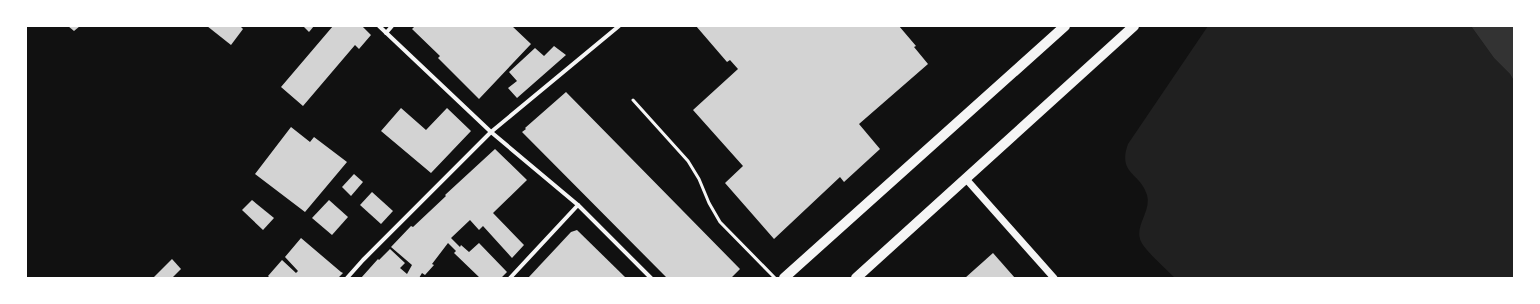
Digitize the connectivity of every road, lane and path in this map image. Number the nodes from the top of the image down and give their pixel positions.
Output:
1 (379, 26) edge
2 (392, 26) edge
3 (619, 26) edge
4 (1065, 26) edge
5 (1134, 26) edge
6 (386, 33) junction
7 (633, 100) dead end
8 (491, 132) junction
9 (966, 179) junction
10 (578, 205) junction
11 (348, 278) edge
12 (510, 278) edge
13 (651, 278) edge
14 (774, 278) edge
15 (784, 278) edge
16 (856, 278) edge
17 (1054, 278) edge

1 - 6 street
2 - 6 street
3 - 8 street
4 - 15 main road
5 - 9 main road
6 - 8 street
7 - 14 lane
8 - 10 street
8 - 11 street
9 - 16 main road
9 - 17 street
10 - 12 street
10 - 13 street

